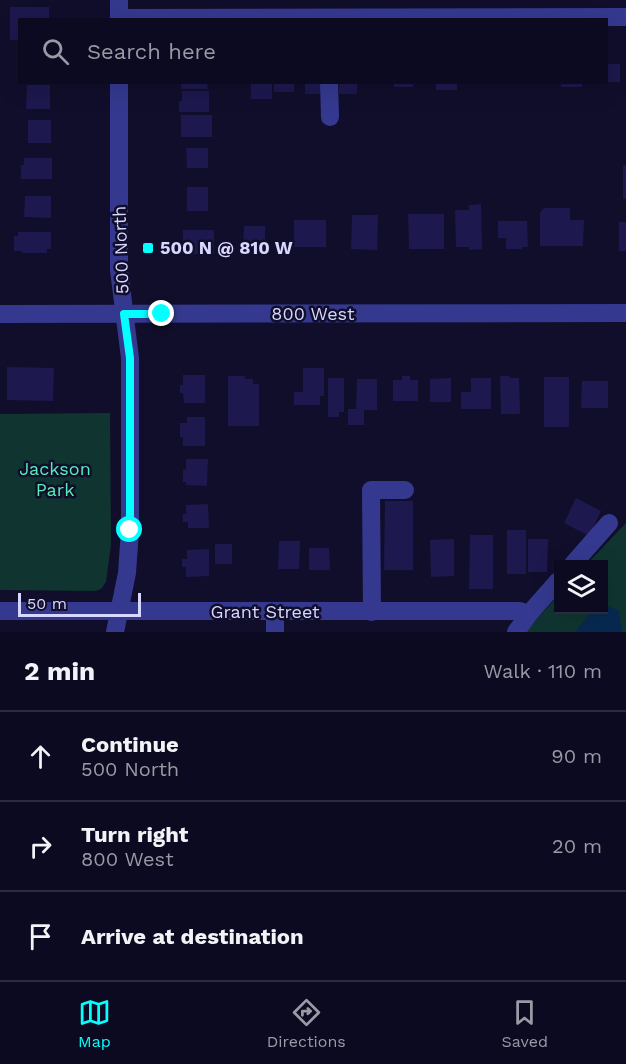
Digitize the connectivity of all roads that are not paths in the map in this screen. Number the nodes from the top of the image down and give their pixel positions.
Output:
1 (485, 9) edge
2 (119, 13) edge
3 (336, 14) edge
4 (626, 17) edge
5 (119, 84) edge
6 (329, 84) edge
7 (330, 117) dead end
8 (626, 313) edge
9 (0, 314) edge
10 (124, 314) junction
11 (405, 490) dead end
12 (609, 523) dead end
13 (577, 560) edge
14 (554, 586) edge
15 (0, 611) edge
16 (119, 611) junction
17 (275, 612) junction
18 (372, 612) junction
19 (529, 614) junction
20 (115, 632) edge
21 (275, 632) edge
22 (516, 632) edge

1 - 3 street
1 - 4 street
2 - 3 street
5 - 10 street, 500 North
6 - 7 street
8 - 10 street, 800 West
9 - 10 street, 800 West
10 - 16 street, 500 North
11 - 18 street
12 - 13 street
14 - 19 street
15 - 16 street, Grant Street
16 - 17 street, Grant Street
16 - 20 street, 500 North
17 - 18 street, Grant Street
17 - 21 street
18 - 19 street, Grant Street
19 - 22 street

